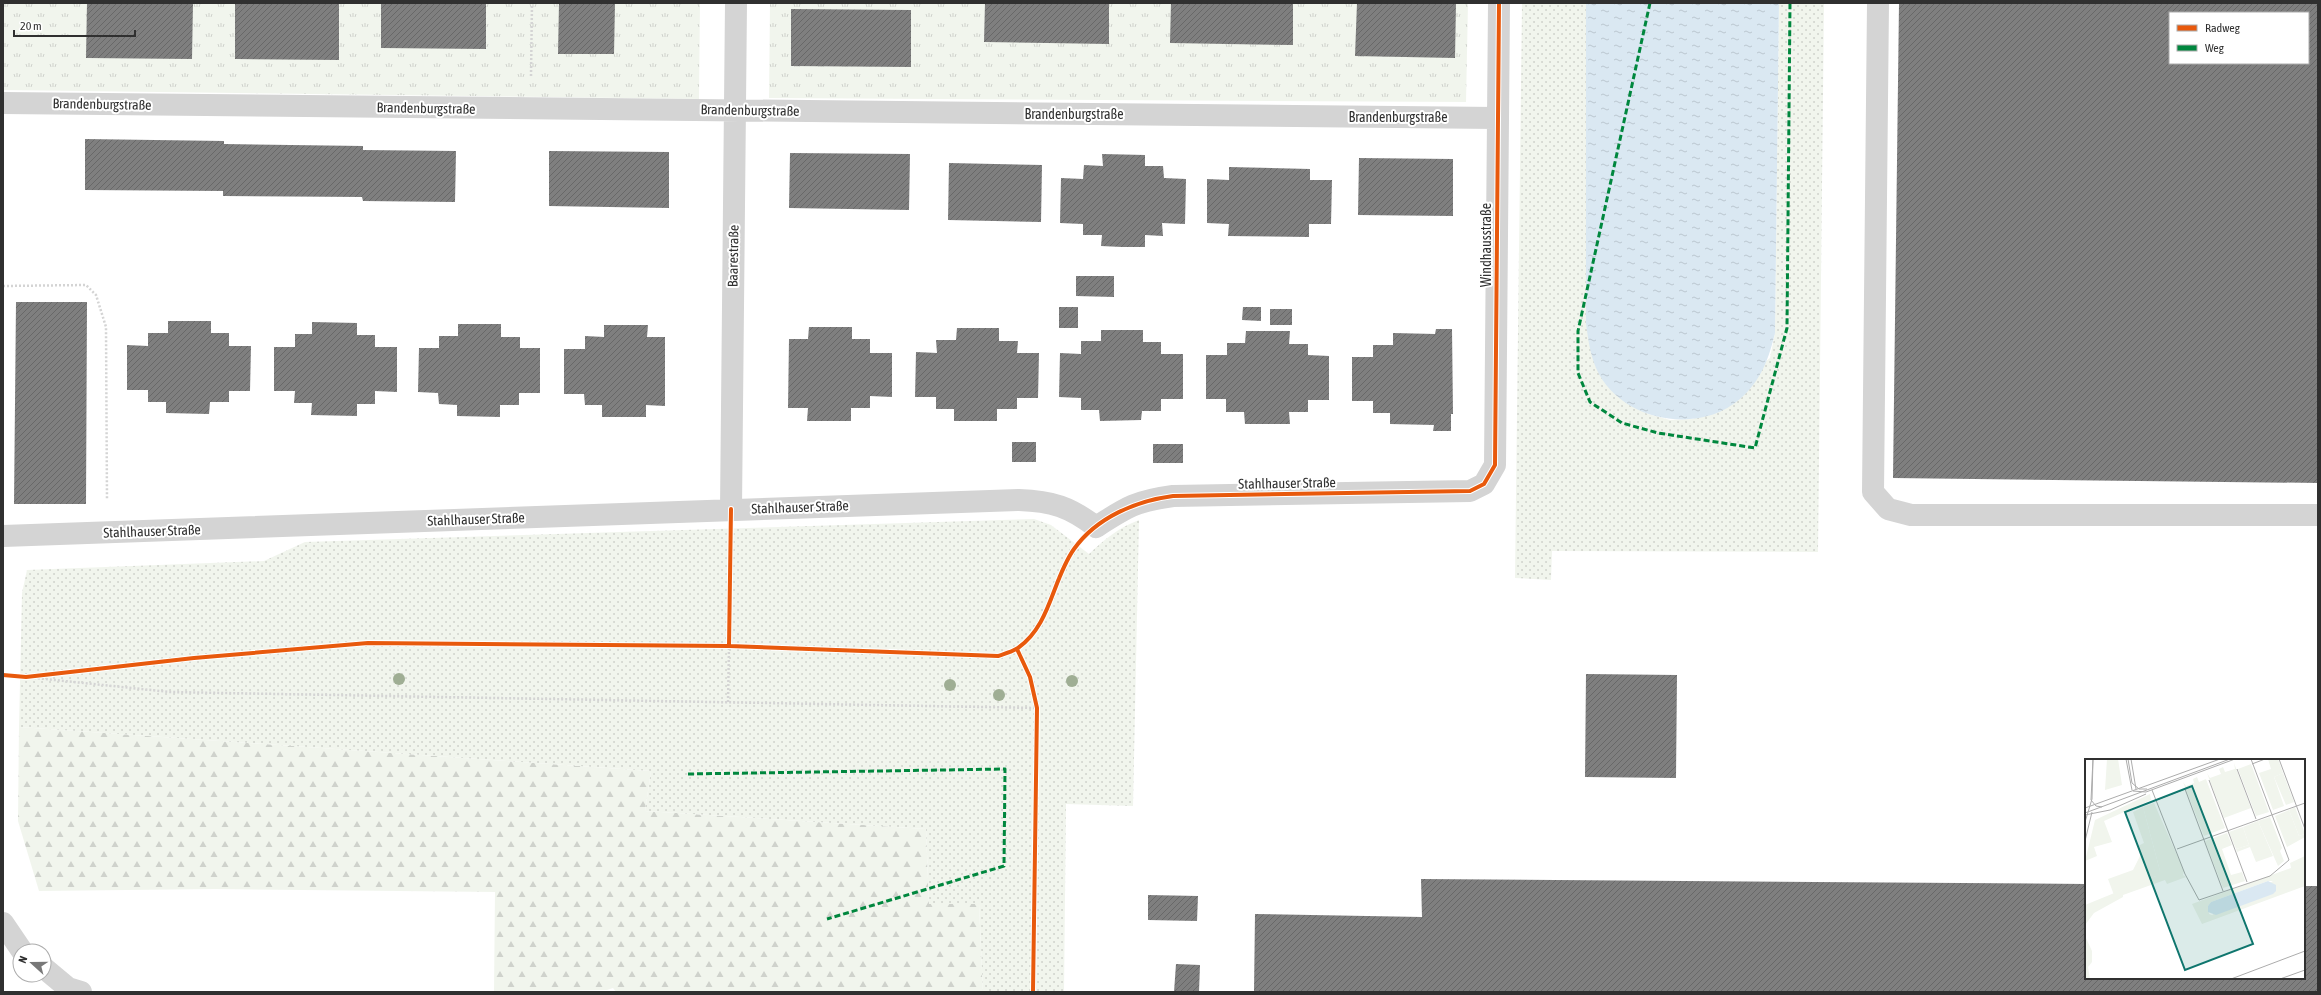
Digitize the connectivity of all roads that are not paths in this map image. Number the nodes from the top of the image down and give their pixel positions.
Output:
1 (736, 3) edge
2 (1499, 3) edge
3 (1878, 3) edge
4 (3, 103) edge
5 (735, 110) junction
6 (1497, 118) junction
7 (1484, 484) joint
8 (731, 509) junction
9 (2318, 515) edge
10 (3, 536) edge
11 (3, 923) edge
12 (17, 943) edge
13 (52, 975) edge
14 (81, 992) edge

1 - 5 street, Baarestraße
2 - 6 street, Windhausstraße
3 - 9 street
4 - 5 street, Brandenburgstraße
5 - 6 street, Brandenburgstraße
5 - 8 street, Baarestraße
6 - 7 street, Windhausstraße
7 - 8 street, Stahlhauser Straße
8 - 10 street, Stahlhauser Straße
11 - 12 street
13 - 14 street

